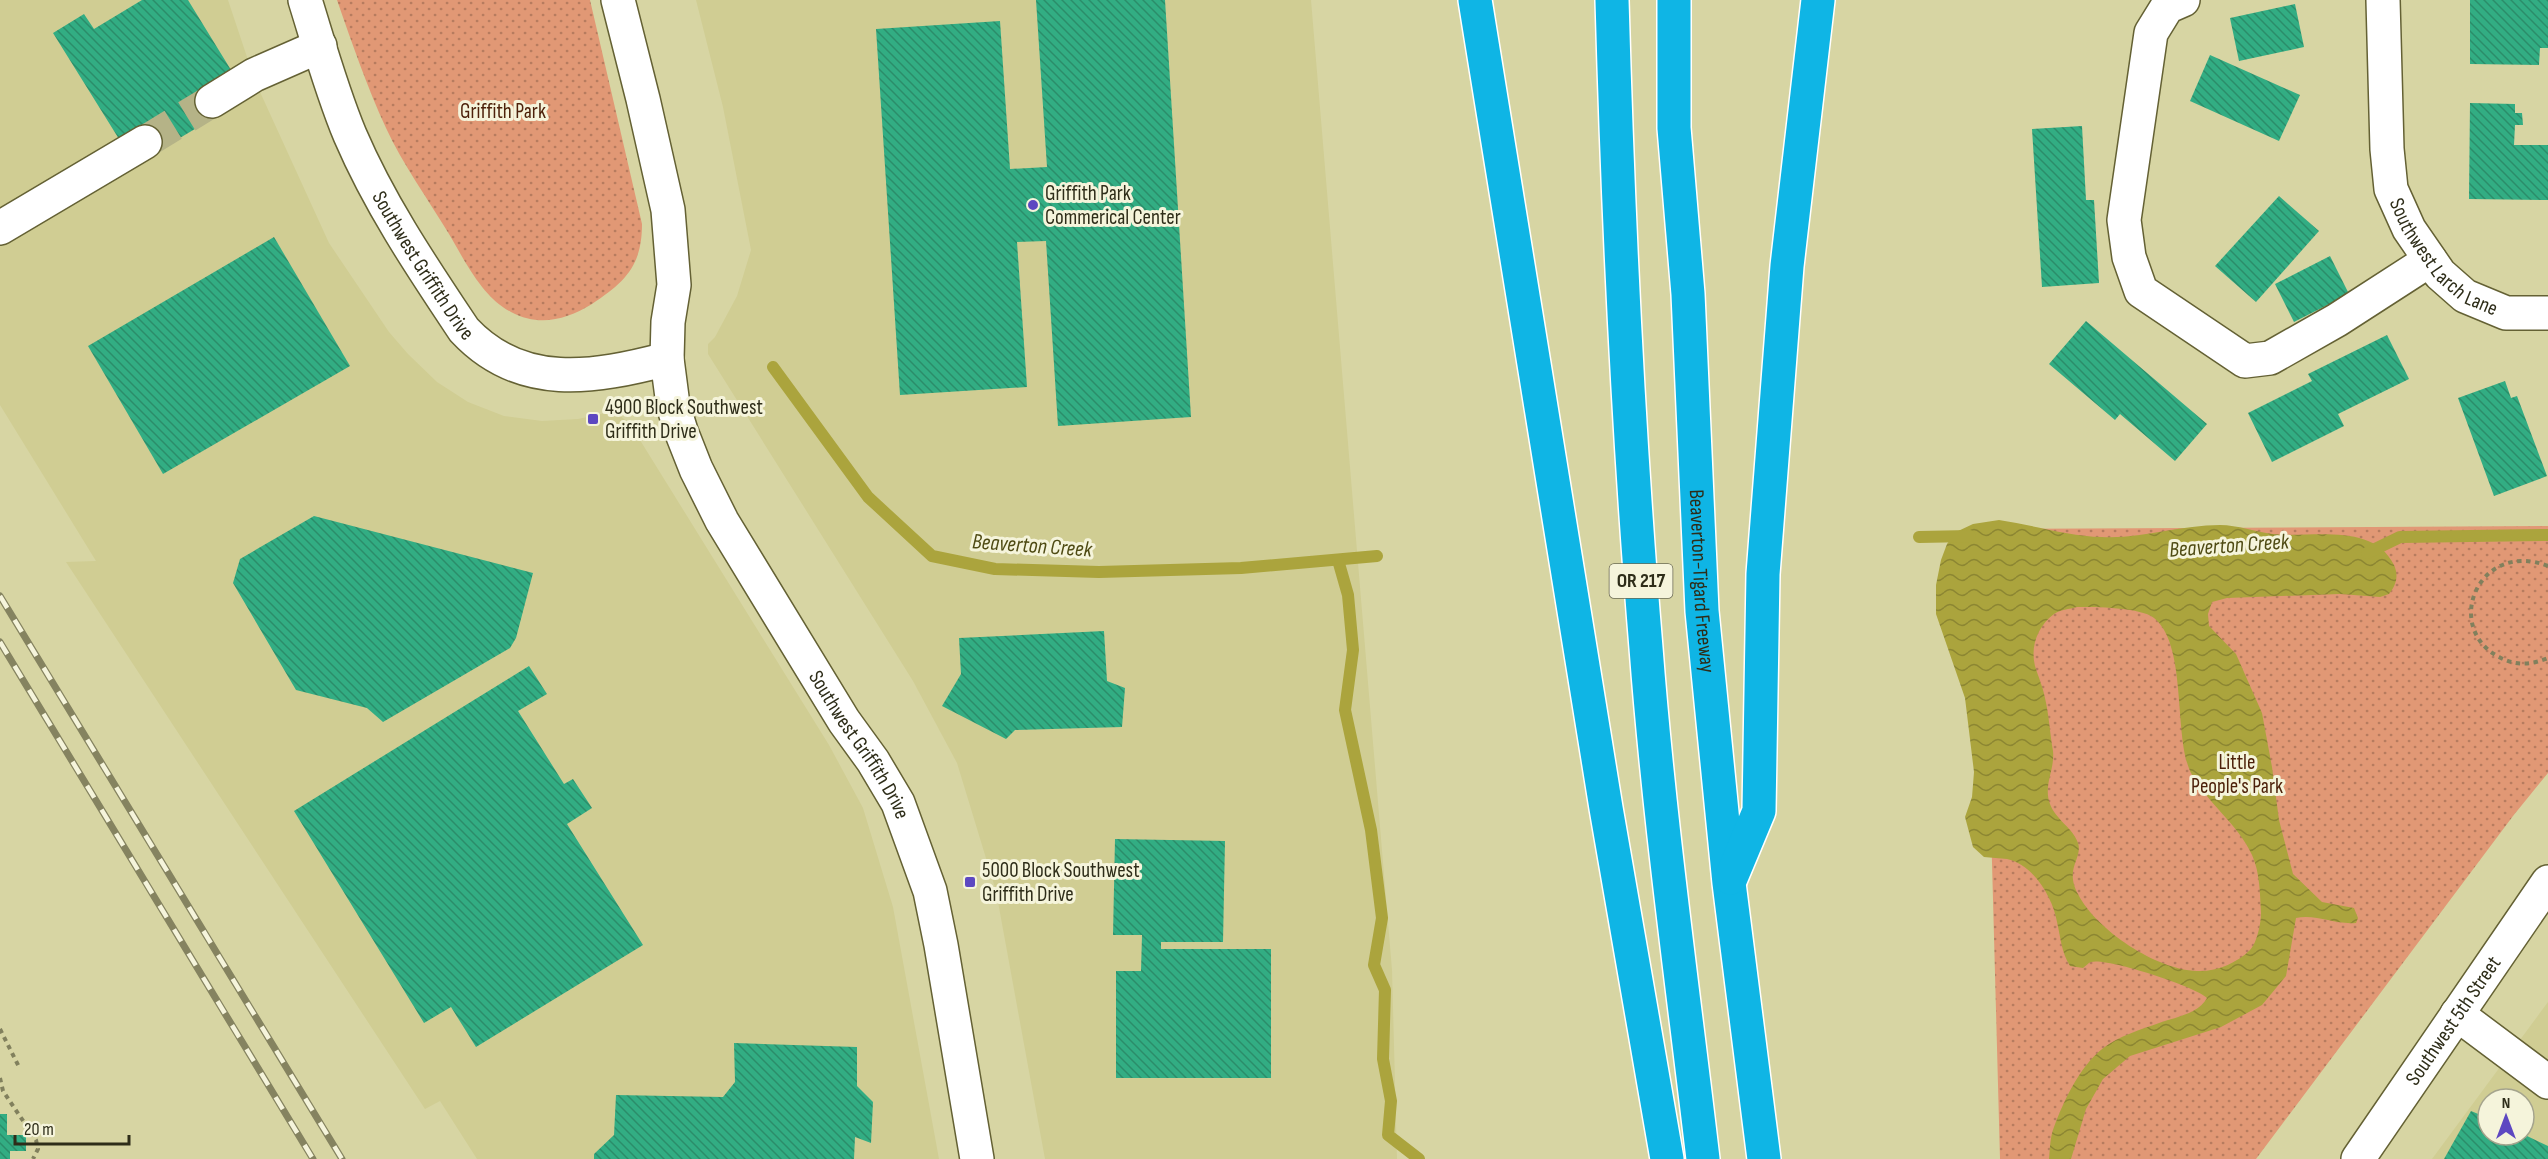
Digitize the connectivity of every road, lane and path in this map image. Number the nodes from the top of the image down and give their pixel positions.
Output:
1 (305, 0) edge
2 (618, 0) edge
3 (1475, 0) edge
4 (1612, 0) edge
5 (1674, 0) edge
6 (1818, 0) edge
7 (2182, 0) edge
8 (2383, 0) edge
9 (320, 46) junction
10 (212, 100) tunnel mouth
11 (145, 142) tunnel mouth
12 (0, 228) edge
13 (2430, 260) junction
14 (2548, 313) edge
15 (667, 359) junction
16 (2548, 566) edge
17 (2548, 658) edge
18 (2548, 882) edge
19 (1729, 883) junction
20 (2457, 1014) junction
21 (0, 1029) edge
22 (20, 1069) dead end
23 (0, 1078) edge
24 (2548, 1082) edge
25 (33, 1159) edge
26 (977, 1159) edge
27 (1667, 1159) edge
28 (1703, 1159) edge
29 (1764, 1159) edge
30 (2358, 1159) edge

1 - 9 street, Southwest Griffith Drive
2 - 15 street, Southwest Griffith Drive
3 - 27 highway
4 - 28 highway, OR 217
5 - 19 highway, Beaverton-Tigard Freeway / OR 217
6 - 19 highway
7 - 13 street
8 - 13 street, Southwest Larch Lane
9 - 10 street
9 - 15 street, Southwest Griffith Drive
11 - 12 street
13 - 14 street, Southwest Larch Lane
15 - 26 street, Southwest Griffith Drive
16 - 17 path
18 - 20 street, Southwest 5th Street
19 - 29 highway, Beaverton-Tigard Freeway / OR 217
20 - 24 street
20 - 30 street, Southwest 5th Street
21 - 22 path
23 - 25 path

